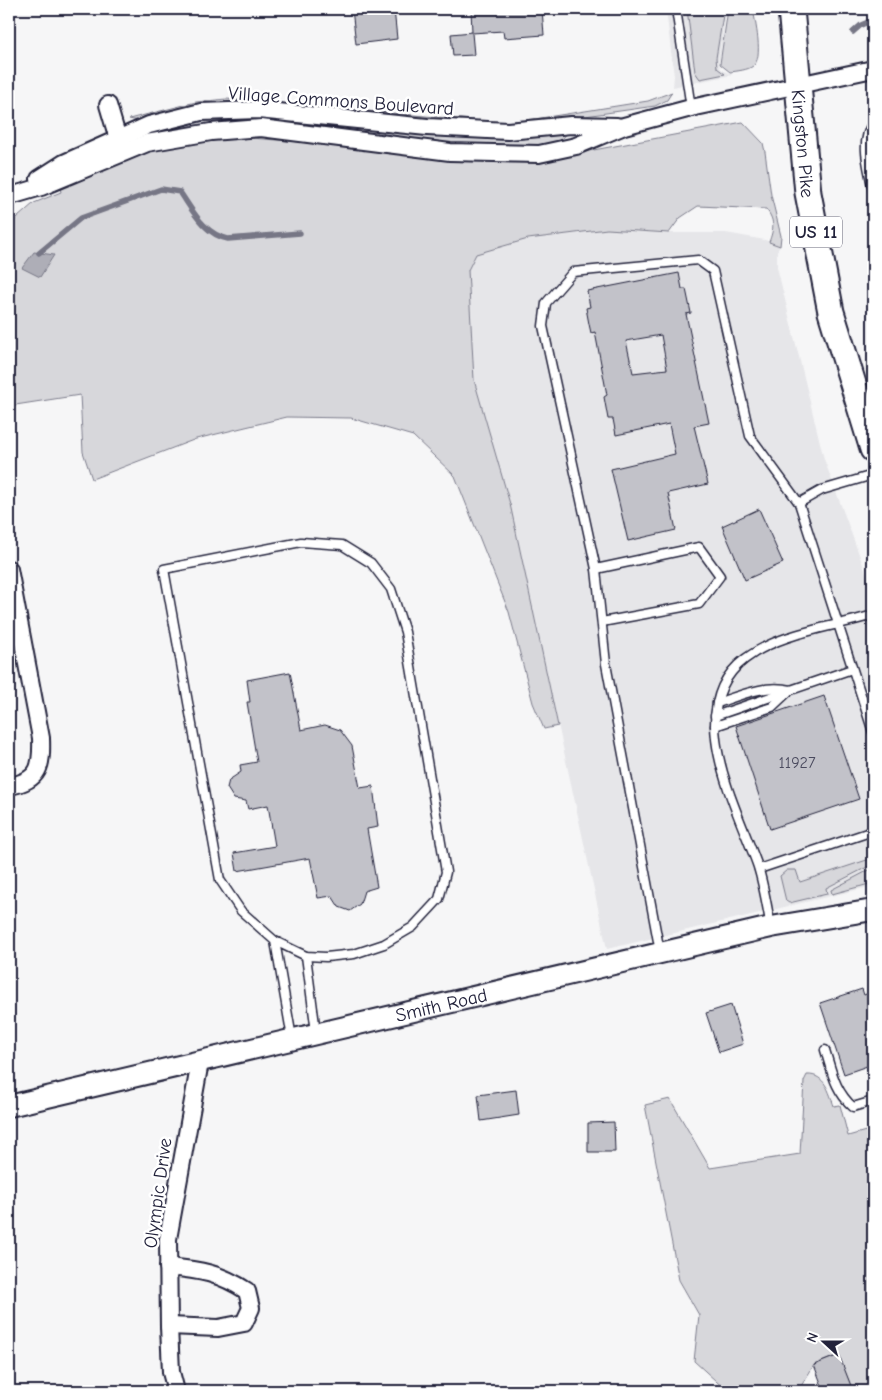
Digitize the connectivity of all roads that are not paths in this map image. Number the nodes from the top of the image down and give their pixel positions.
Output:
1 (676, 9) edge
2 (792, 9) edge
3 (873, 70) edge
4 (798, 84) junction
5 (108, 105) dead end
6 (691, 108) junction
7 (359, 120) junction
8 (873, 122) edge
9 (624, 126) junction
10 (356, 140) junction
11 (120, 146) junction
12 (873, 191) edge
13 (11, 198) edge
14 (873, 449) edge
15 (873, 475) edge
16 (798, 503) junction
17 (9, 568) edge
18 (596, 568) junction
19 (873, 615) edge
20 (602, 622) junction
21 (840, 625) junction
22 (852, 669) junction
23 (791, 690) junction
24 (717, 703) junction
25 (715, 716) junction
26 (715, 726) junction
27 (873, 732) edge
28 (9, 786) edge
29 (873, 831) edge
30 (759, 869) junction
31 (873, 910) edge
32 (772, 927) junction
33 (275, 941) junction
34 (660, 954) junction
35 (306, 956) junction
36 (316, 1034) junction
37 (292, 1040) junction
38 (825, 1050) dead end
39 (200, 1062) junction
40 (873, 1101) edge
41 (9, 1106) edge
42 (168, 1266) junction
43 (169, 1326) junction
44 (176, 1391) edge

1 - 6 lane
2 - 4 main road, Kingston Pike / US 11
3 - 4 street, Village Commons Boulevard
4 - 6 street, Village Commons Boulevard
4 - 14 main road, Kingston Pike / US 11
5 - 11 street
6 - 9 street, Village Commons Boulevard
7 - 9 street, Village Commons Boulevard
7 - 10 street
7 - 11 street, Village Commons Boulevard
8 - 12 lane
9 - 10 street, Village Commons Boulevard
10 - 11 street, Village Commons Boulevard
11 - 13 street, Village Commons Boulevard
15 - 16 lane
16 - 18 lane
16 - 21 lane
17 - 28 street
18 - 20 lane
18 - 20 lane
19 - 21 lane
20 - 34 lane
21 - 22 lane
21 - 24 lane
22 - 23 lane
22 - 27 lane
23 - 24 lane
23 - 25 lane
23 - 26 lane
24 - 25 lane
25 - 26 lane
26 - 30 lane
29 - 30 lane
30 - 32 lane
31 - 32 street, Smith Road
32 - 34 street, Smith Road
33 - 35 lane
33 - 35 lane
33 - 37 lane
34 - 36 street, Smith Road
35 - 36 lane
36 - 37 street, Smith Road
37 - 39 street, Smith Road
38 - 40 lane
39 - 41 street, Smith Road
39 - 42 street, Olympic Drive
42 - 43 street, Olympic Drive
42 - 43 street
43 - 44 street, Olympic Drive

